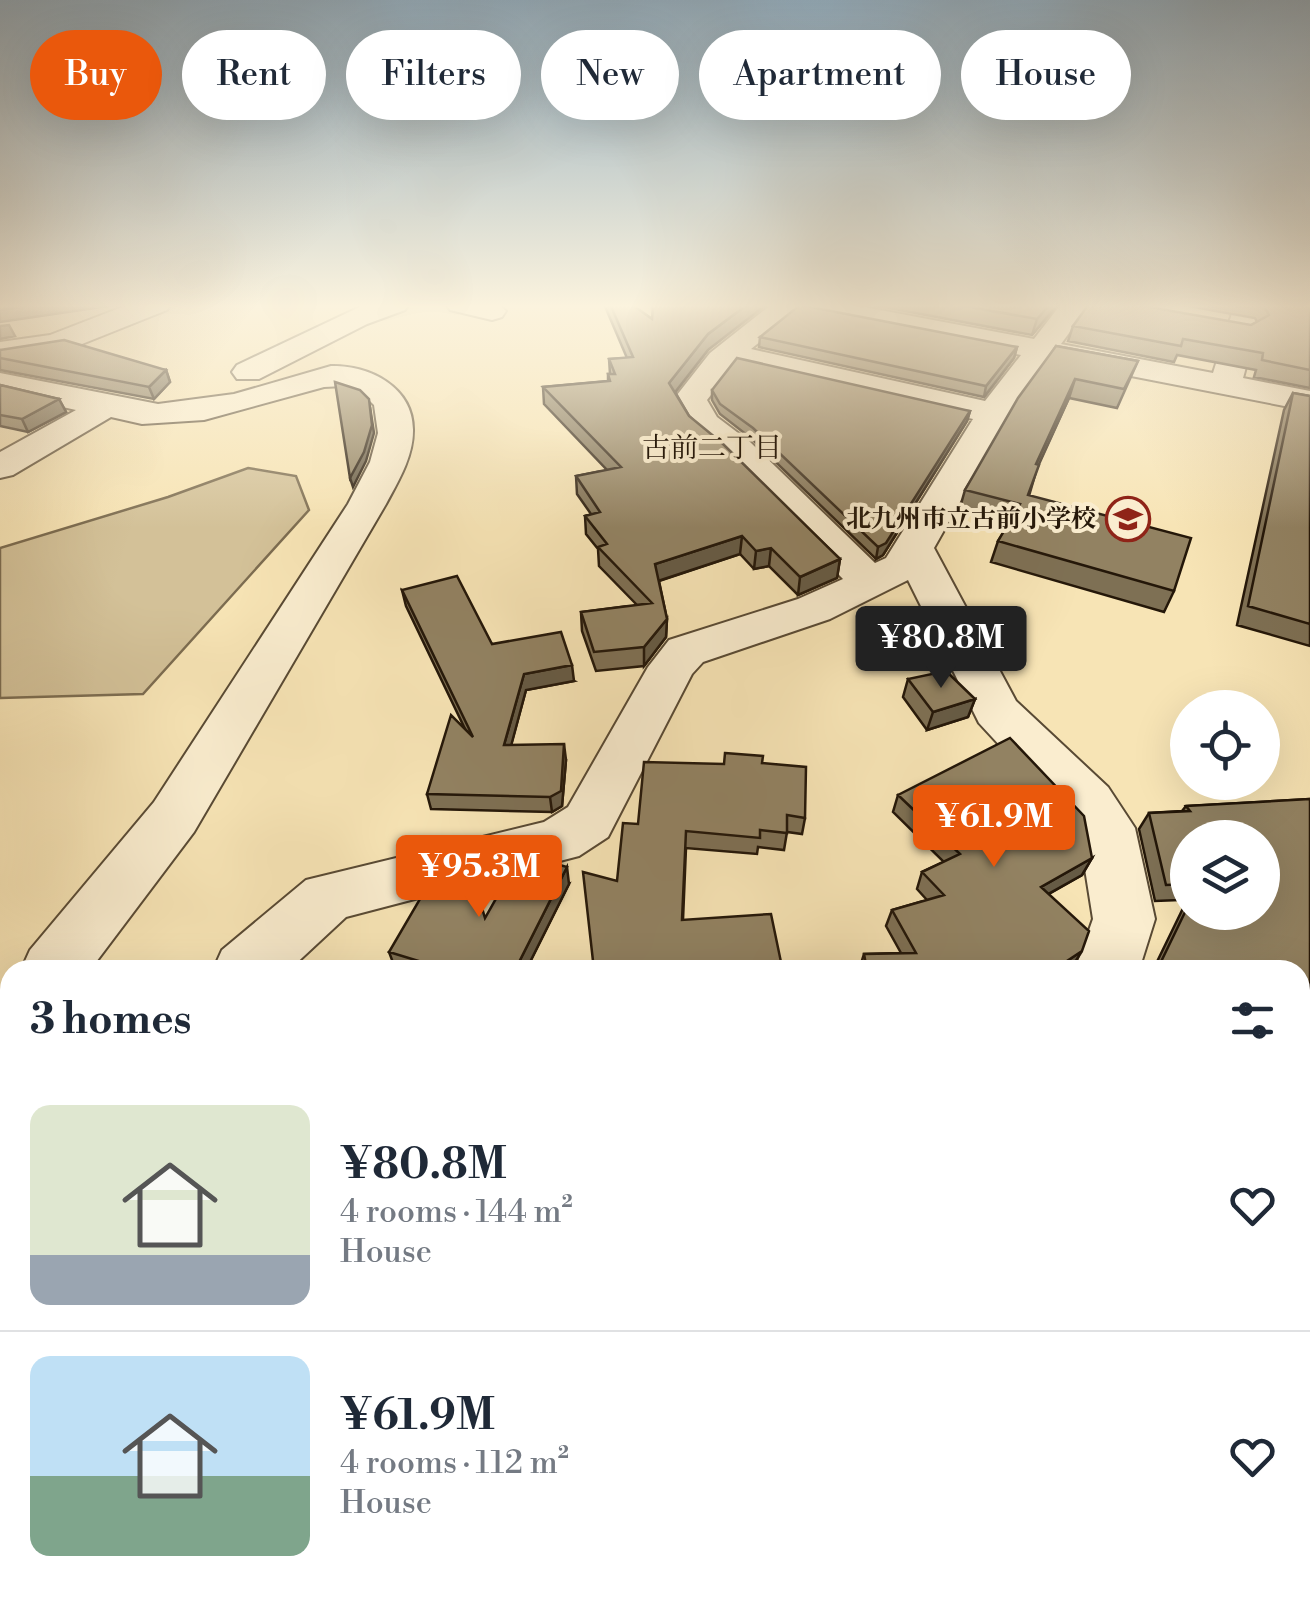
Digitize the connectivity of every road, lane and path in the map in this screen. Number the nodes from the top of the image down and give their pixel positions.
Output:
1 (224, 379) edge
2 (320, 379) edge
3 (349, 379) edge
4 (706, 379) edge
5 (841, 379) edge
6 (1019, 379) edge
7 (1196, 379) edge
8 (1227, 379) edge
9 (0, 383) edge
10 (1225, 384) junction
11 (52, 394) junction
12 (1310, 400) edge
13 (107, 406) junction
14 (994, 413) junction
15 (0, 467) edge
16 (914, 549) junction
17 (872, 584) junction
18 (60, 960) edge
19 (255, 960) edge
20 (1110, 960) edge

1 - 11 street
2 - 13 street
3 - 18 street
4 - 17 street
5 - 14 street
6 - 14 street
7 - 10 street
8 - 10 street
9 - 11 street
10 - 12 street
11 - 13 street
13 - 15 street
14 - 16 street
16 - 17 street
16 - 20 street
17 - 19 street

